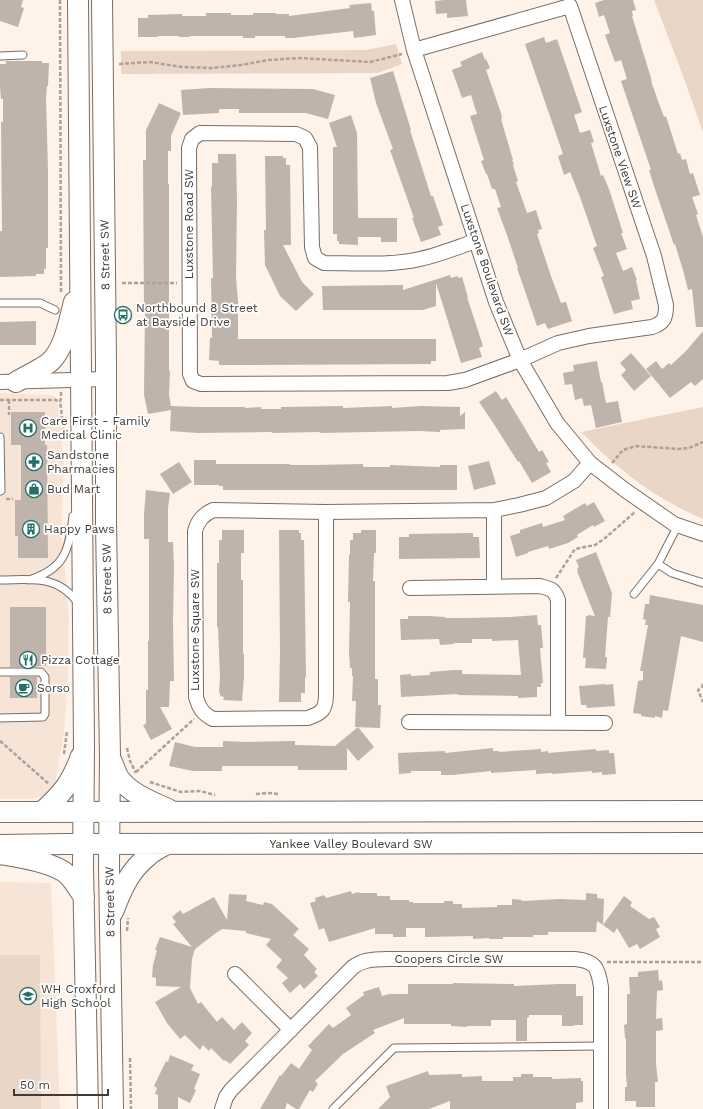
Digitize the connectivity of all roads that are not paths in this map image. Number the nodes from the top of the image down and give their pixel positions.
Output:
1 (78, 0) edge
2 (102, 0) edge
3 (402, 0) edge
4 (569, 3) edge
5 (414, 50) junction
6 (23, 55) dead end
7 (0, 56) edge
8 (476, 241) junction
9 (80, 281) junction
10 (0, 303) edge
11 (55, 310) dead end
12 (520, 360) junction
13 (81, 380) junction
14 (106, 380) junction
15 (8, 382) edge
16 (0, 437) edge
17 (81, 454) junction
18 (590, 463) junction
19 (0, 491) edge
20 (494, 510) junction
21 (326, 512) junction
22 (678, 525) junction
23 (703, 534) edge
24 (658, 564) junction
25 (0, 580) edge
26 (29, 580) junction
27 (703, 584) edge
28 (494, 586) junction
29 (410, 588) dead end
30 (634, 594) dead end
31 (83, 615) junction
32 (0, 672) edge
33 (0, 718) edge
34 (409, 722) dead end
35 (558, 722) junction
36 (606, 723) dead end
37 (84, 747) junction
38 (110, 757) junction
39 (173, 811) junction
40 (703, 811) edge
41 (0, 812) edge
42 (42, 812) junction
43 (84, 812) junction
44 (110, 812) junction
45 (703, 843) edge
46 (84, 844) junction
47 (109, 844) junction
48 (167, 844) junction
49 (0, 845) edge
50 (0, 854) edge
51 (84, 897) junction
52 (119, 918) junction
53 (235, 974) dead end
54 (291, 1030) junction
55 (601, 1046) junction
56 (88, 1109) edge
57 (113, 1109) edge
58 (222, 1109) edge
59 (333, 1109) edge
60 (601, 1109) edge

1 - 9 main road, 8 Street SW
2 - 14 main road, 8 Street SW
3 - 5 street, Luxstone Boulevard SW
4 - 5 street, Luxstone View SW
4 - 12 street, Luxstone View SW
5 - 8 street, Luxstone Boulevard SW
6 - 7 lane
8 - 12 street, Luxstone Boulevard SW
8 - 12 street, Luxstone Road SW
9 - 13 main road, 8 Street SW
9 - 15 main road
10 - 11 lane
12 - 18 street, Luxstone Boulevard SW
13 - 14 street
13 - 15 street
13 - 17 main road, 8 Street SW
14 - 38 main road, 8 Street SW
16 - 19 lane
17 - 26 lane
17 - 31 main road, 8 Street SW
18 - 20 street, Luxstone Square SW
18 - 22 street, Luxstone Boulevard SW
20 - 21 street, Luxstone Square SW
20 - 28 street
21 - 21 street, Luxstone Square SW
22 - 23 street, Luxstone Boulevard SW
22 - 24 lane
24 - 27 lane
24 - 30 lane
25 - 26 lane
26 - 31 lane
28 - 29 street
28 - 35 street
31 - 37 main road, 8 Street SW
32 - 33 lane
34 - 35 street
35 - 36 street
37 - 42 main road
37 - 43 main road, 8 Street SW
38 - 39 main road
38 - 44 main road, 8 Street SW
39 - 40 main road
39 - 44 main road
41 - 42 main road
42 - 43 main road
43 - 44 main road
43 - 46 main road, 8 Street SW
44 - 47 main road, 8 Street SW
45 - 48 main road, Yankee Valley Boulevard SW
46 - 47 main road, Yankee Valley Boulevard SW
46 - 49 main road, Yankee Valley Boulevard SW
46 - 51 main road, 8 Street SW
47 - 48 main road, Yankee Valley Boulevard SW
47 - 52 main road, 8 Street SW
48 - 52 main road
50 - 51 main road
51 - 56 main road, 8 Street SW
52 - 57 main road, 8 Street SW
53 - 54 street
54 - 55 street, Coopers Circle SW
54 - 58 street, Coopers Circle SW
55 - 59 lane
55 - 60 street

